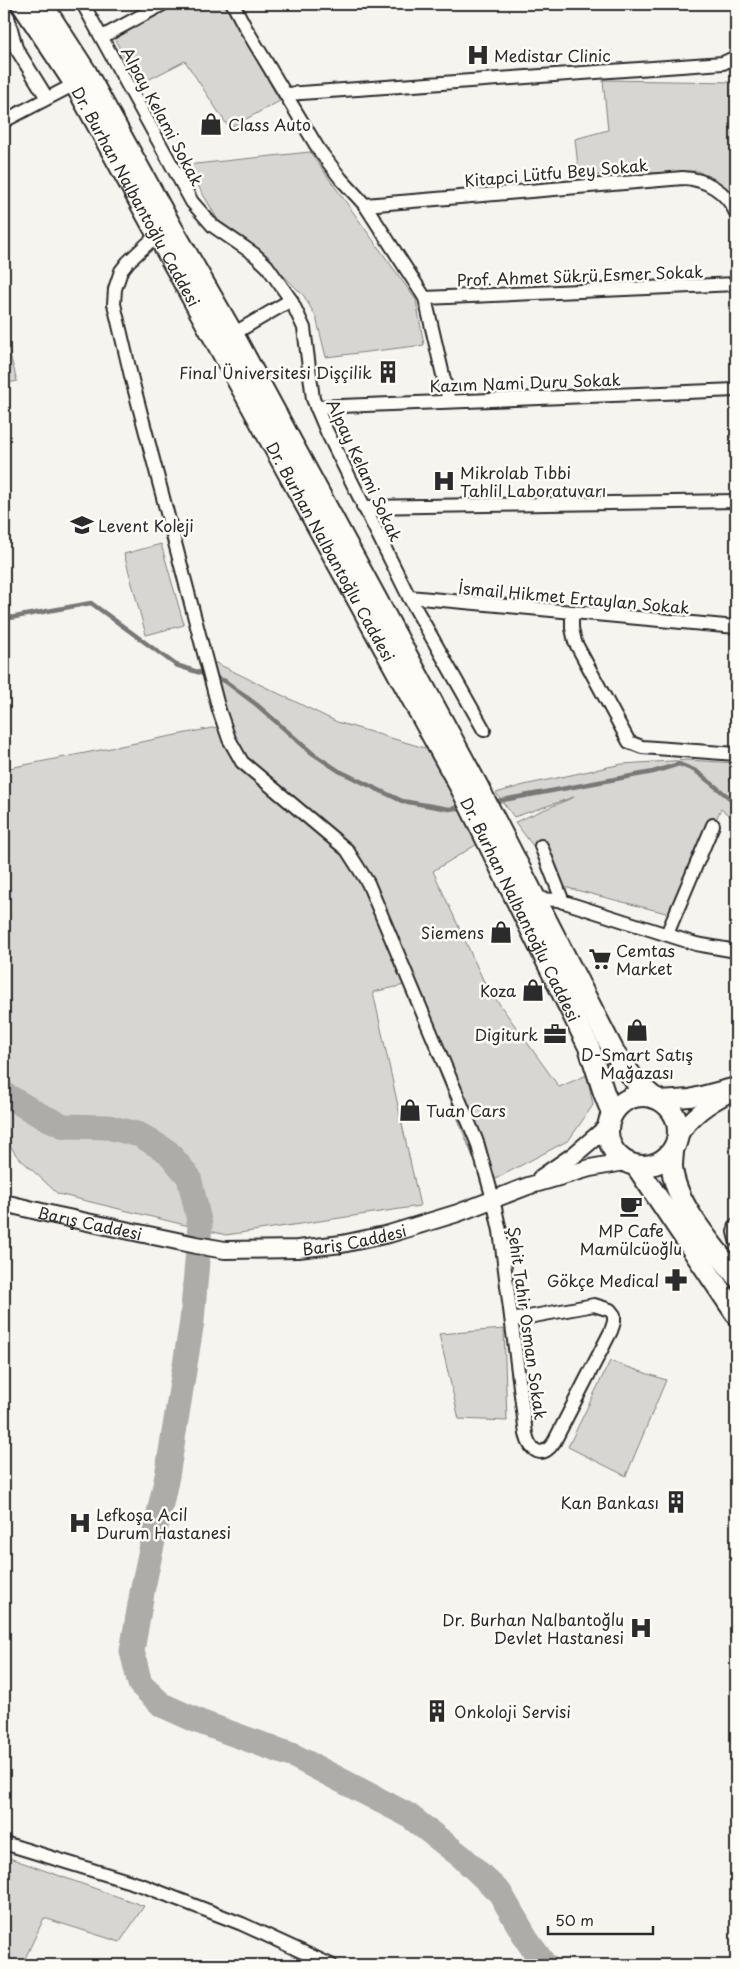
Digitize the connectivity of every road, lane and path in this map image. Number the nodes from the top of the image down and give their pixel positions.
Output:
1 (22, 4) edge
2 (42, 4) edge
3 (83, 4) edge
4 (163, 4) edge
5 (233, 4) edge
6 (4, 12) edge
7 (102, 37) junction
8 (736, 57) edge
9 (75, 84) junction
10 (287, 94) junction
11 (47, 98) junction
12 (4, 121) edge
13 (365, 205) junction
14 (736, 213) edge
15 (158, 234) junction
16 (736, 284) edge
17 (425, 298) junction
18 (291, 300) junction
19 (233, 334) junction
20 (736, 390) edge
21 (450, 400) junction
22 (316, 407) junction
23 (736, 501) edge
24 (363, 507) junction
25 (409, 597) junction
26 (572, 614) junction
27 (736, 628) edge
28 (484, 730) dead end
29 (736, 754) edge
30 (469, 788) junction
31 (713, 825) dead end
32 (492, 831) junction
33 (541, 846) dead end
34 (536, 899) junction
35 (563, 902) junction
36 (667, 934) junction
37 (736, 951) edge
38 (736, 1086) edge
39 (736, 1090) edge
40 (657, 1099) junction
41 (610, 1119) junction
42 (676, 1144) junction
43 (631, 1164) junction
44 (528, 1186) junction
45 (494, 1199) junction
46 (4, 1203) edge
47 (736, 1225) edge
48 (736, 1240) edge
49 (174, 1241) joint
50 (736, 1276) edge
51 (736, 1314) edge
52 (512, 1320) junction
53 (4, 1843) edge
54 (331, 1965) edge

1 - 9 main road, Dr. Burhan Nalbantoğlu Caddesi
2 - 19 main road, Dr. Burhan Nalbantoğlu Caddesi
3 - 7 street, Alpay Kelami Sokak
4 - 7 street
5 - 10 street
6 - 11 street
7 - 18 street, Alpay Kelami Sokak
8 - 10 street
9 - 11 street
9 - 15 main road, Dr. Burhan Nalbantoğlu Caddesi
10 - 13 street
11 - 12 street
13 - 14 street, Kitapci Lütfu Bey Sokak
13 - 17 street
15 - 30 main road, Dr. Burhan Nalbantoğlu Caddesi
15 - 45 street, Şehit Tahir Osman Sokak
16 - 17 street, Prof. Ahmet Sükrü Esmer Sokak
17 - 21 street
18 - 19 street
18 - 22 street, Alpay Kelami Sokak
19 - 30 main road, Dr. Burhan Nalbantoğlu Caddesi
20 - 21 street, Kazım Nami Duru Sokak
21 - 22 street, Kazım Nami Duru Sokak
22 - 24 street, Alpay Kelami Sokak
23 - 24 street
24 - 25 street, Alpay Kelami Sokak
25 - 26 street, İsmail Hikmet Ertaylan Sokak
25 - 28 street, Alpay Kelami Sokak
26 - 27 street, İsmail Hikmet Ertaylan Sokak
26 - 29 street
30 - 32 main road, Dr. Burhan Nalbantoğlu Caddesi
31 - 36 street
32 - 34 main road, Dr. Burhan Nalbantoğlu Caddesi
32 - 41 main road, Dr. Burhan Nalbantoğlu Caddesi
33 - 35 street
34 - 35 street
34 - 40 main road, Dr. Burhan Nalbantoğlu Caddesi
35 - 36 street
36 - 37 street
38 - 40 street
39 - 42 street
40 - 41 main road
40 - 42 main road
41 - 43 main road
41 - 44 street, Bariş Caddesi
42 - 43 main road
42 - 50 main road
43 - 44 street, Bariş Caddesi
43 - 51 main road
44 - 45 street, Bariş Caddesi
45 - 49 street, Bariş Caddesi
45 - 52 street, Şehit Tahir Osman Sokak
46 - 49 street, Barış Caddesi
47 - 48 street
52 - 52 street, Şehit Tahir Osman Sokak
53 - 54 street

